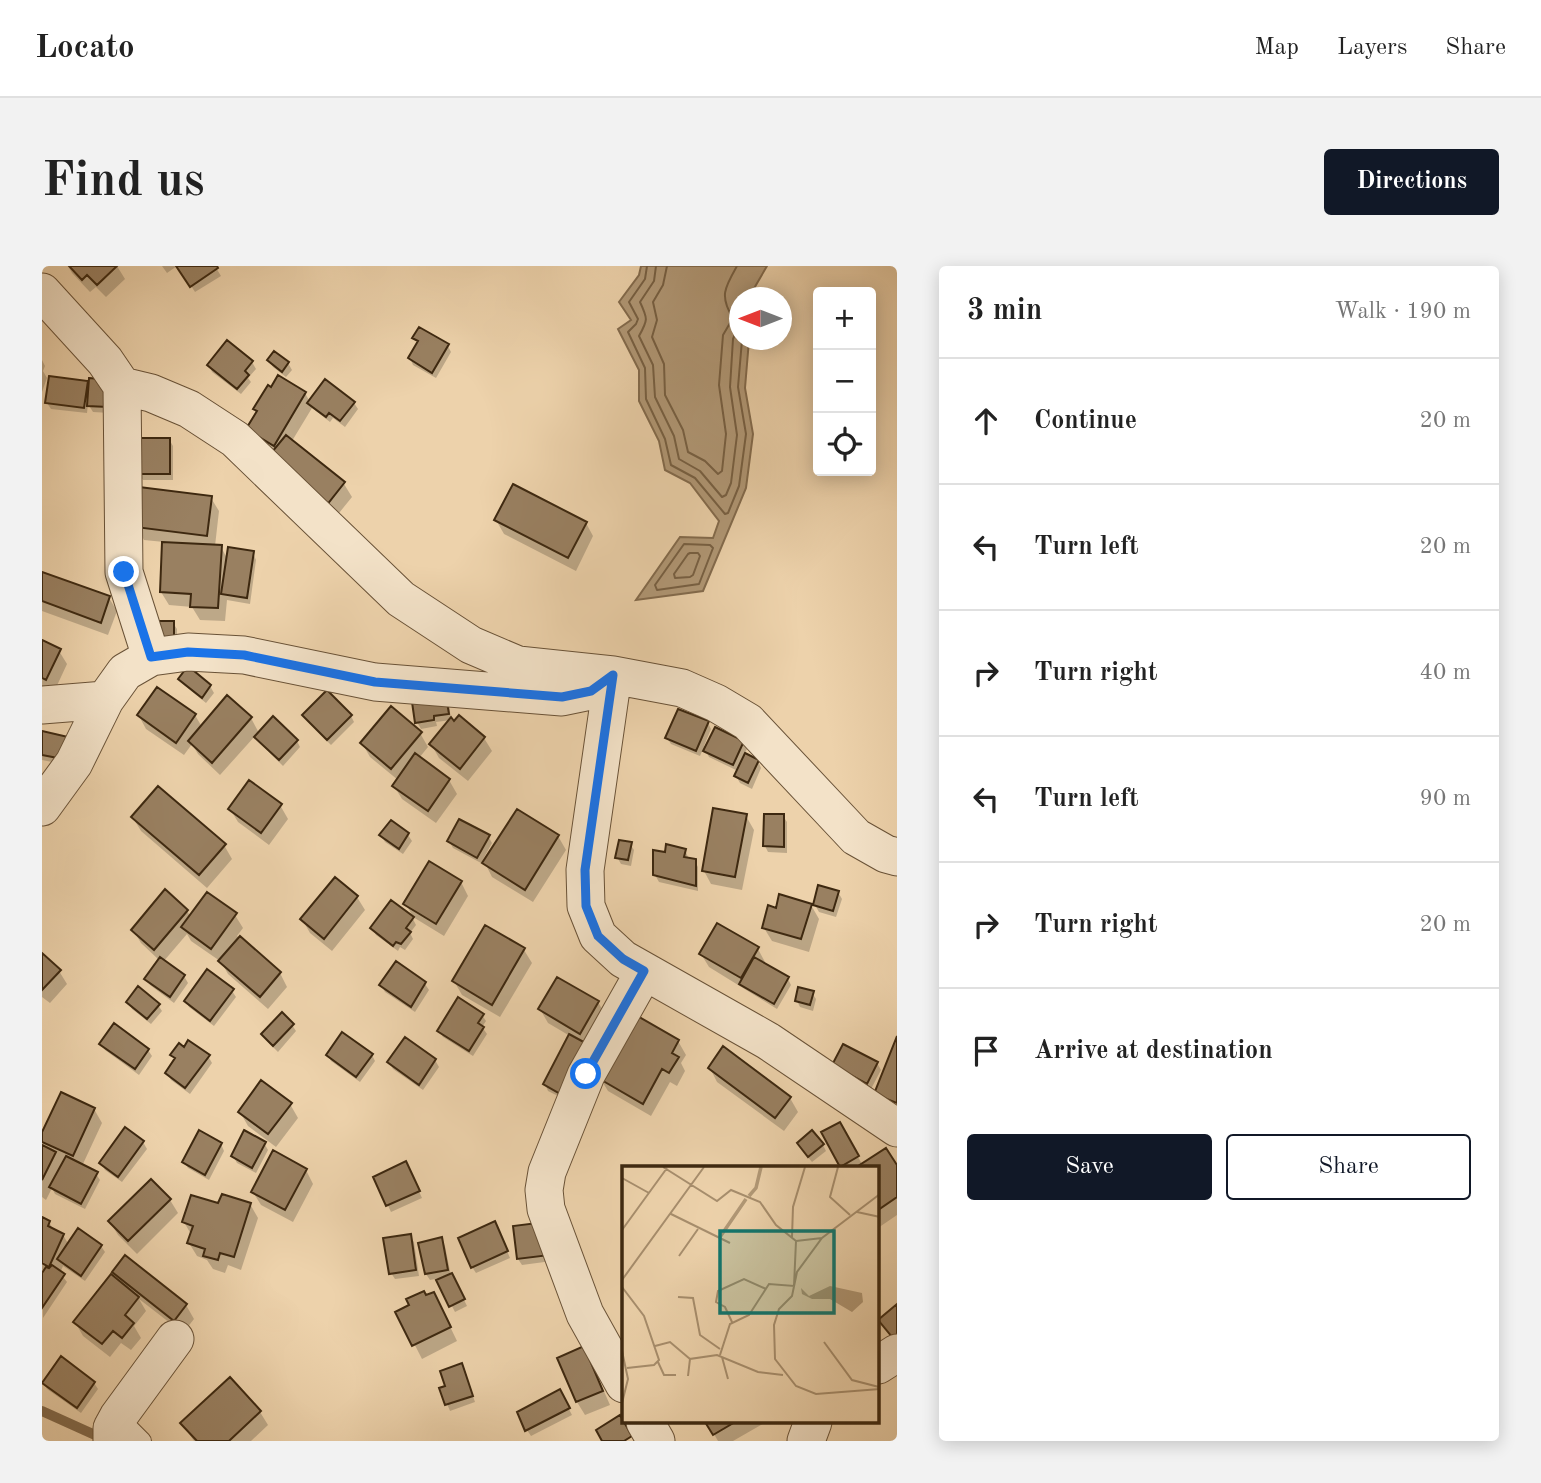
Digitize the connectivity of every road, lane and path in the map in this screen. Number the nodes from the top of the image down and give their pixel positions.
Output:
1 (42, 292) edge
2 (122, 386) junction
3 (151, 657) junction
4 (613, 675) junction
5 (105, 700) junction
6 (42, 705) edge
7 (42, 807) edge
8 (897, 857) edge
9 (644, 971) junction
10 (897, 1128) edge
11 (175, 1339) dead end
12 (897, 1353) edge
13 (880, 1364) edge
14 (622, 1380) edge
15 (647, 1424) edge
16 (812, 1424) edge
17 (121, 1432) edge
18 (656, 1441) edge
19 (806, 1441) edge

1 - 2 street
2 - 3 street
2 - 4 street
3 - 4 street
3 - 5 street
4 - 8 street
4 - 9 street
5 - 6 street
5 - 7 street
9 - 10 street
9 - 14 street
11 - 17 street
12 - 13 street
15 - 18 street
16 - 19 street

